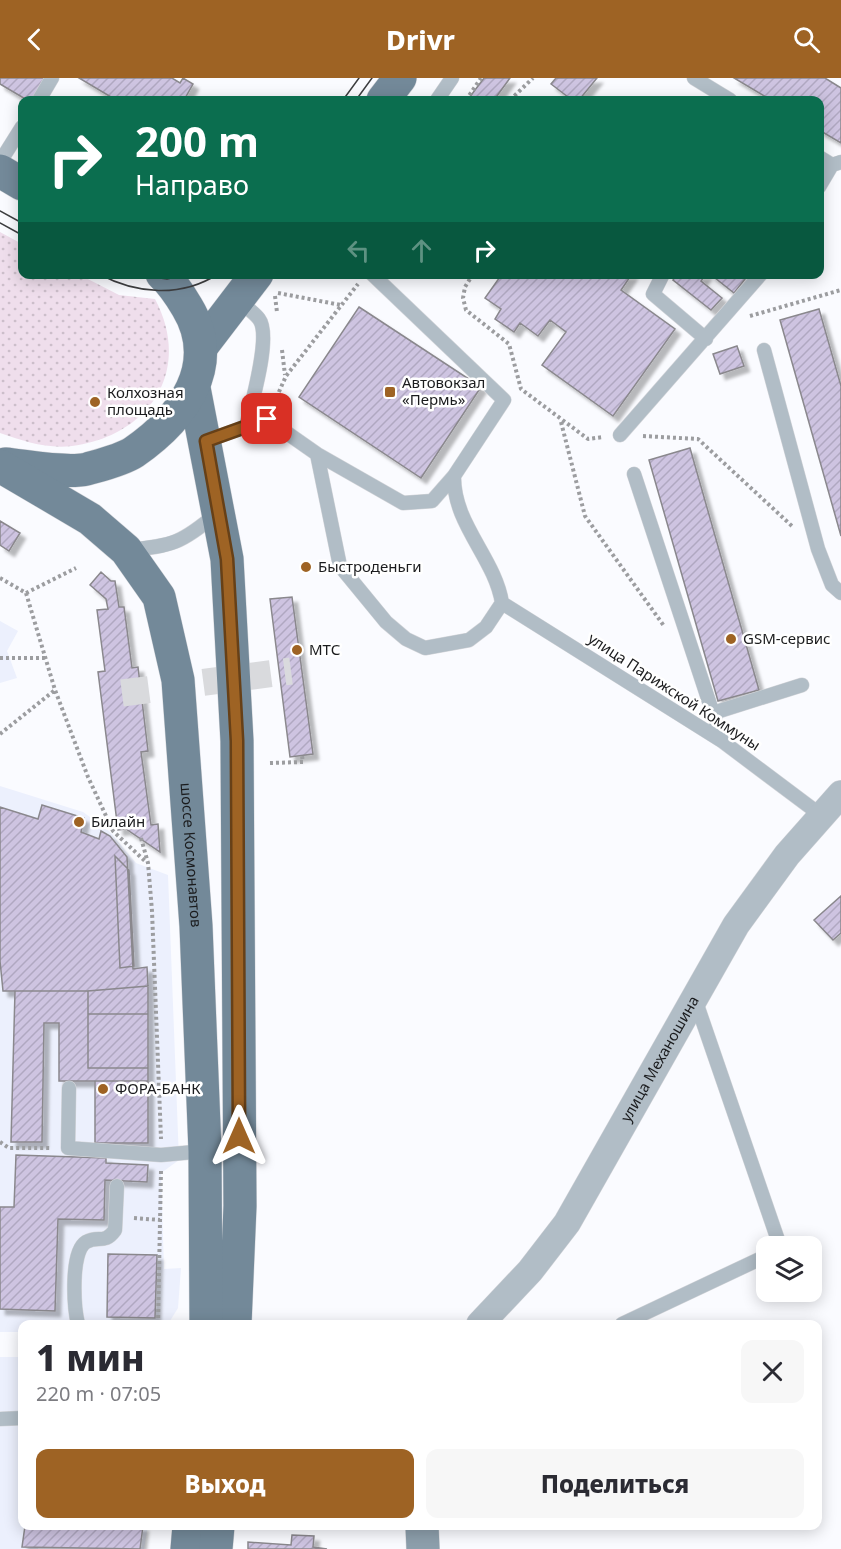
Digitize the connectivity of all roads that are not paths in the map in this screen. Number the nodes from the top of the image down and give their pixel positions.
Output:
1 (52, 78) edge
2 (400, 78) edge
3 (452, 78) edge
4 (694, 78) edge
5 (41, 96) edge
6 (386, 96) edge
7 (439, 96) edge
8 (723, 96) edge
9 (18, 133) edge
10 (0, 162) edge
11 (836, 164) edge
12 (0, 171) edge
13 (824, 180) edge
14 (18, 182) edge
15 (167, 279) edge
16 (253, 279) edge
17 (377, 279) edge
18 (660, 279) edge
19 (757, 279) edge
20 (237, 300) junction
21 (706, 339) junction
22 (202, 346) junction
23 (764, 350) dead end
24 (194, 388) junction
25 (246, 427) junction
26 (620, 435) road end
27 (206, 441) junction
28 (317, 453) junction
29 (0, 464) edge
30 (634, 474) dead end
31 (454, 476) junction
32 (219, 511) junction
33 (126, 550) junction
34 (841, 593) edge
35 (502, 603) junction
36 (802, 685) dead end
37 (713, 713) junction
38 (722, 741) junction
39 (841, 794) edge
40 (832, 824) edge
41 (695, 999) junction
42 (69, 1088) dead end
43 (205, 1151) junction
44 (117, 1186) dead end
45 (777, 1236) edge
46 (756, 1262) edge
47 (77, 1320) edge
48 (206, 1320) edge
49 (235, 1320) edge
50 (484, 1320) edge
51 (631, 1320) edge
52 (18, 1418) edge
53 (0, 1419) edge
54 (189, 1530) edge
55 (218, 1530) edge
56 (422, 1530) edge
57 (187, 1549) edge
58 (216, 1549) edge
59 (423, 1549) edge

1 - 5 lane
2 - 6 main road
3 - 7 lane
4 - 8 lane
9 - 10 lane
11 - 13 lane
12 - 14 main road
15 - 22 main road
16 - 20 main road
17 - 31 lane
18 - 21 lane
19 - 21 lane
20 - 22 main road
20 - 25 lane
21 - 26 lane
22 - 24 main road
23 - 34 lane
24 - 27 main road
24 - 29 main road
25 - 27 lane
25 - 28 lane
27 - 32 main road
28 - 31 lane
28 - 35 lane
29 - 33 main road, шоссе Космонавтов
30 - 37 lane
31 - 35 lane
32 - 33 lane
32 - 49 main road
33 - 43 main road, шоссе Космонавтов
35 - 38 lane, улица Парижской Коммуны
36 - 37 lane
37 - 38 lane
38 - 40 lane, улица Парижской Коммуны
39 - 40 street, улица Механошина
40 - 41 street, улица Механошина
41 - 45 lane
41 - 50 street, улица Механошина
42 - 43 lane
43 - 48 main road, шоссе Космонавтов
44 - 47 lane
46 - 51 lane
52 - 53 lane
54 - 57 main road
55 - 58 main road
56 - 59 street

